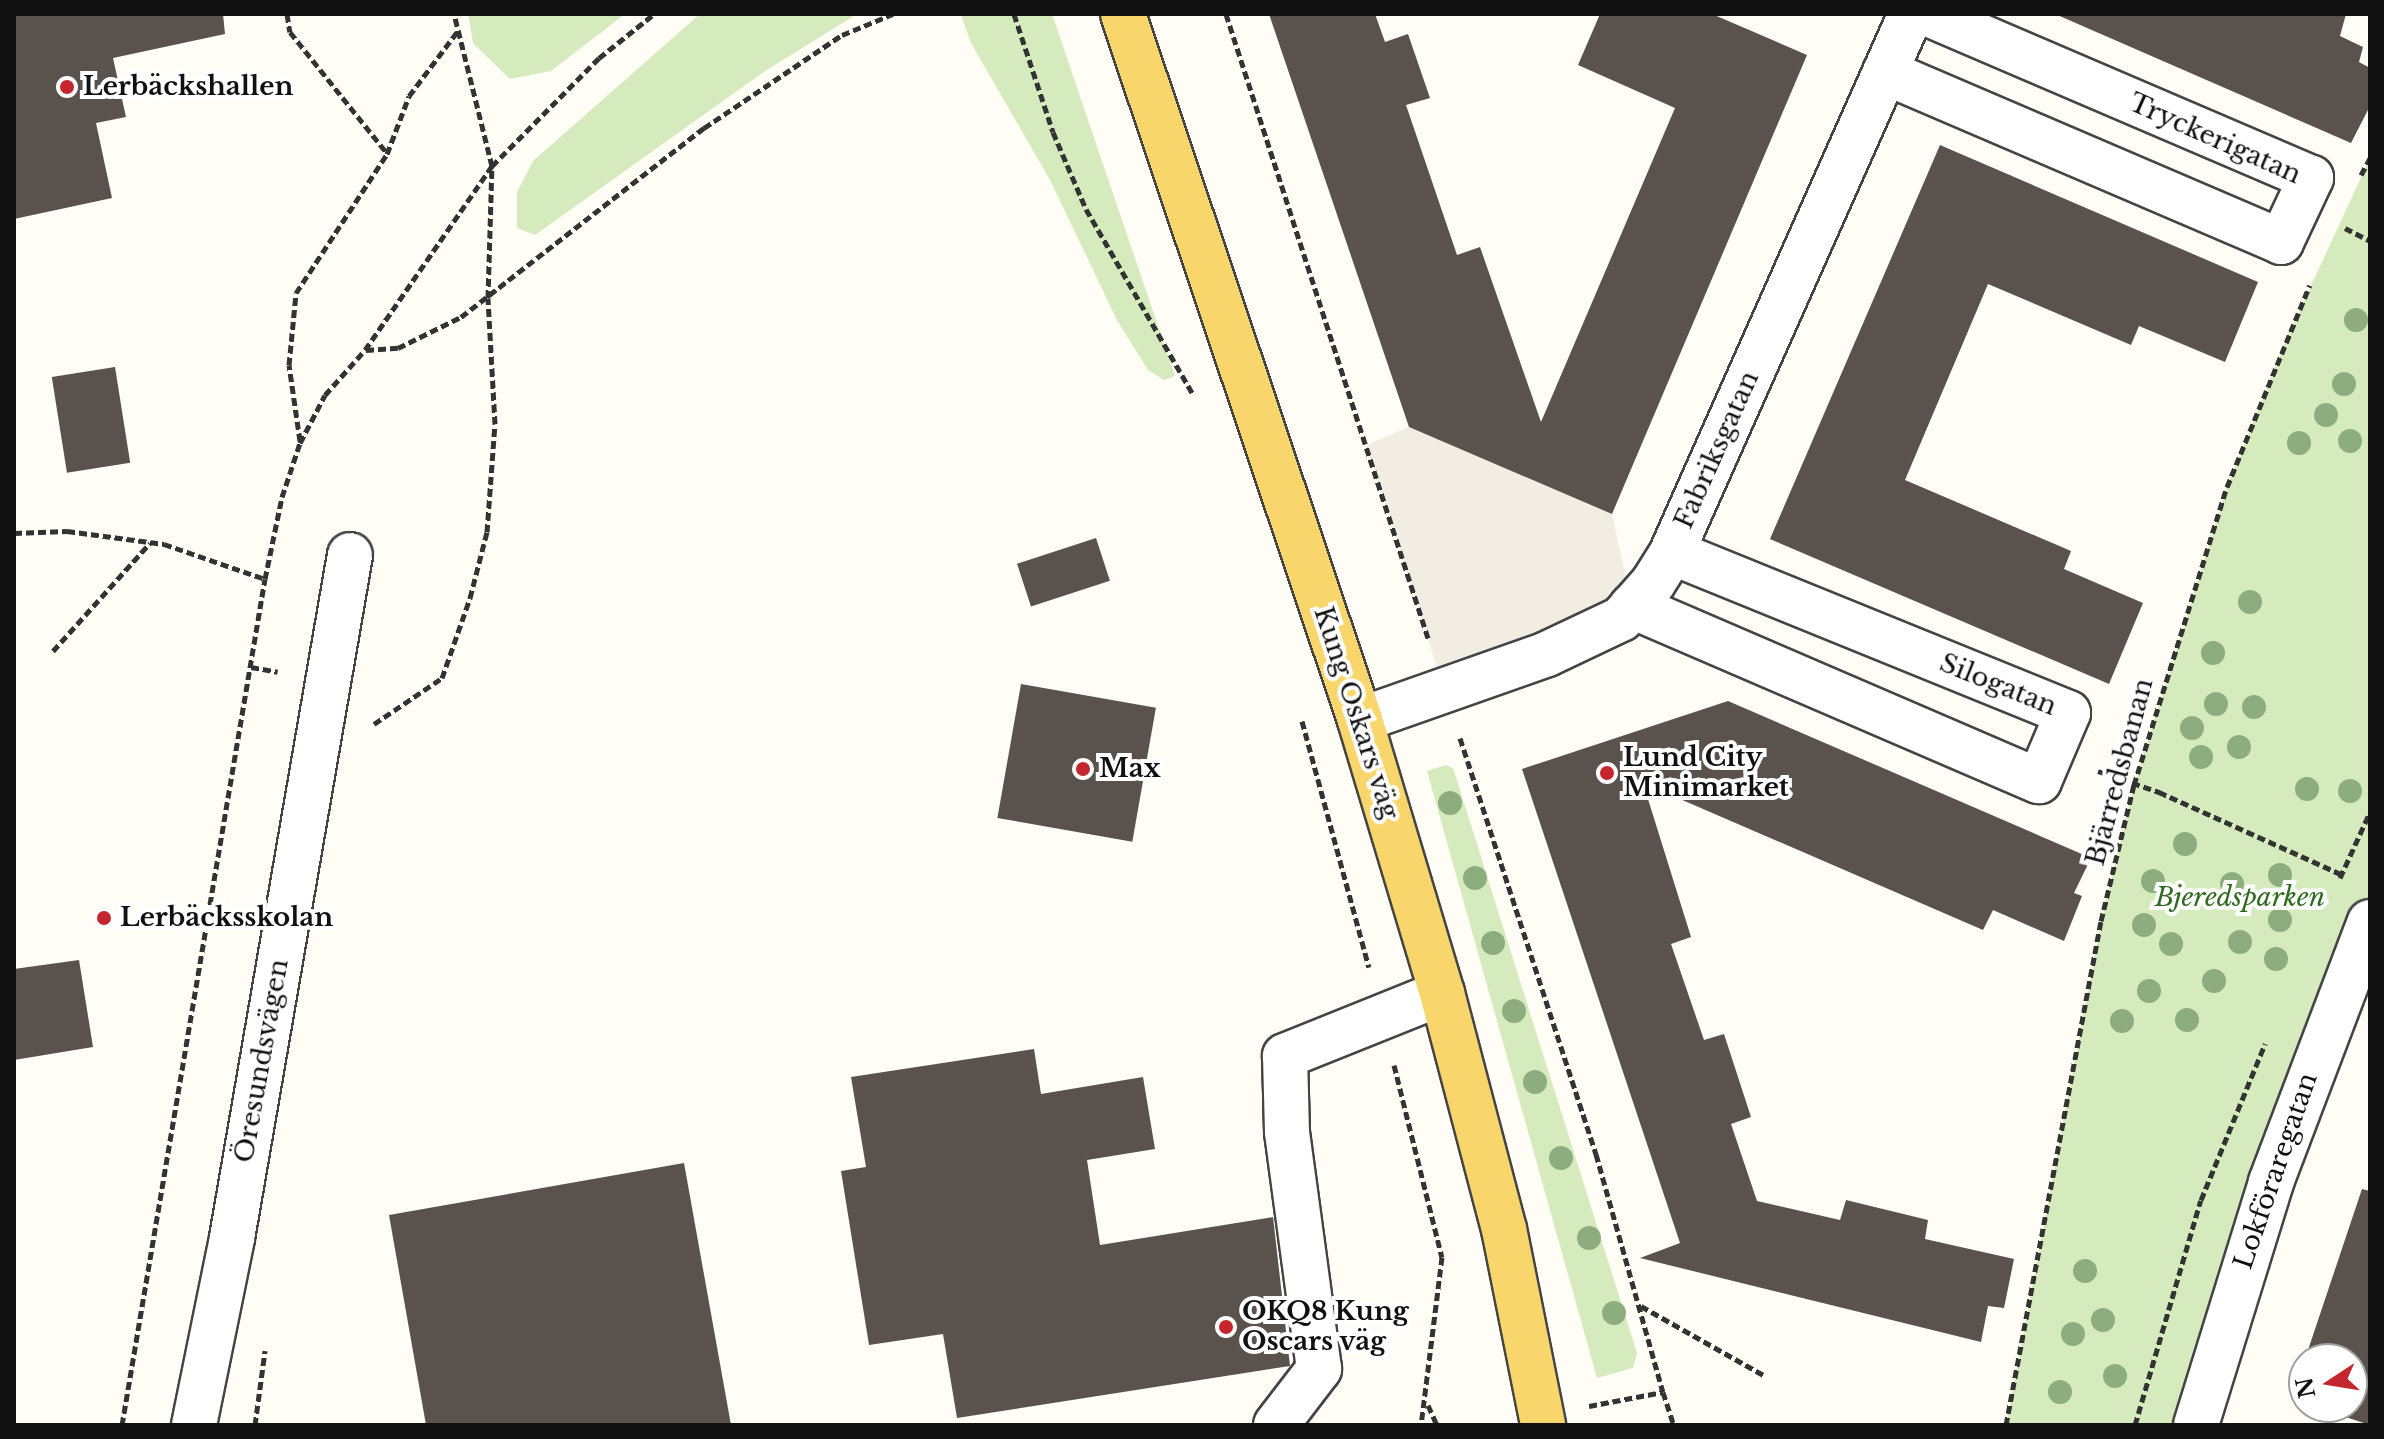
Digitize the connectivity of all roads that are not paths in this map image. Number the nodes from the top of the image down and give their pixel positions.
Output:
1 (1123, 14) edge
2 (1911, 14) edge
3 (1928, 14) edge
4 (1885, 72) junction
5 (1672, 552) junction
6 (350, 555) dead end
7 (1632, 606) junction
8 (1360, 720) junction
9 (2370, 922) edge
10 (1442, 993) junction
11 (194, 1425) edge
12 (1276, 1425) edge
13 (1543, 1425) edge
14 (2196, 1425) edge

1 - 8 main road, Kung Oskars väg
2 - 4 street, Fabriksgatan
3 - 4 street, Tryckerigatan
4 - 5 street, Fabriksgatan
5 - 7 street, Fabriksgatan
5 - 7 street, Silogatan
6 - 11 street, Öresundsvägen
7 - 8 street, Fabriksgatan
8 - 10 main road, Kung Oskars väg
9 - 14 street, Lokföraregatan
10 - 12 street
10 - 13 main road, Kung Oskars väg

